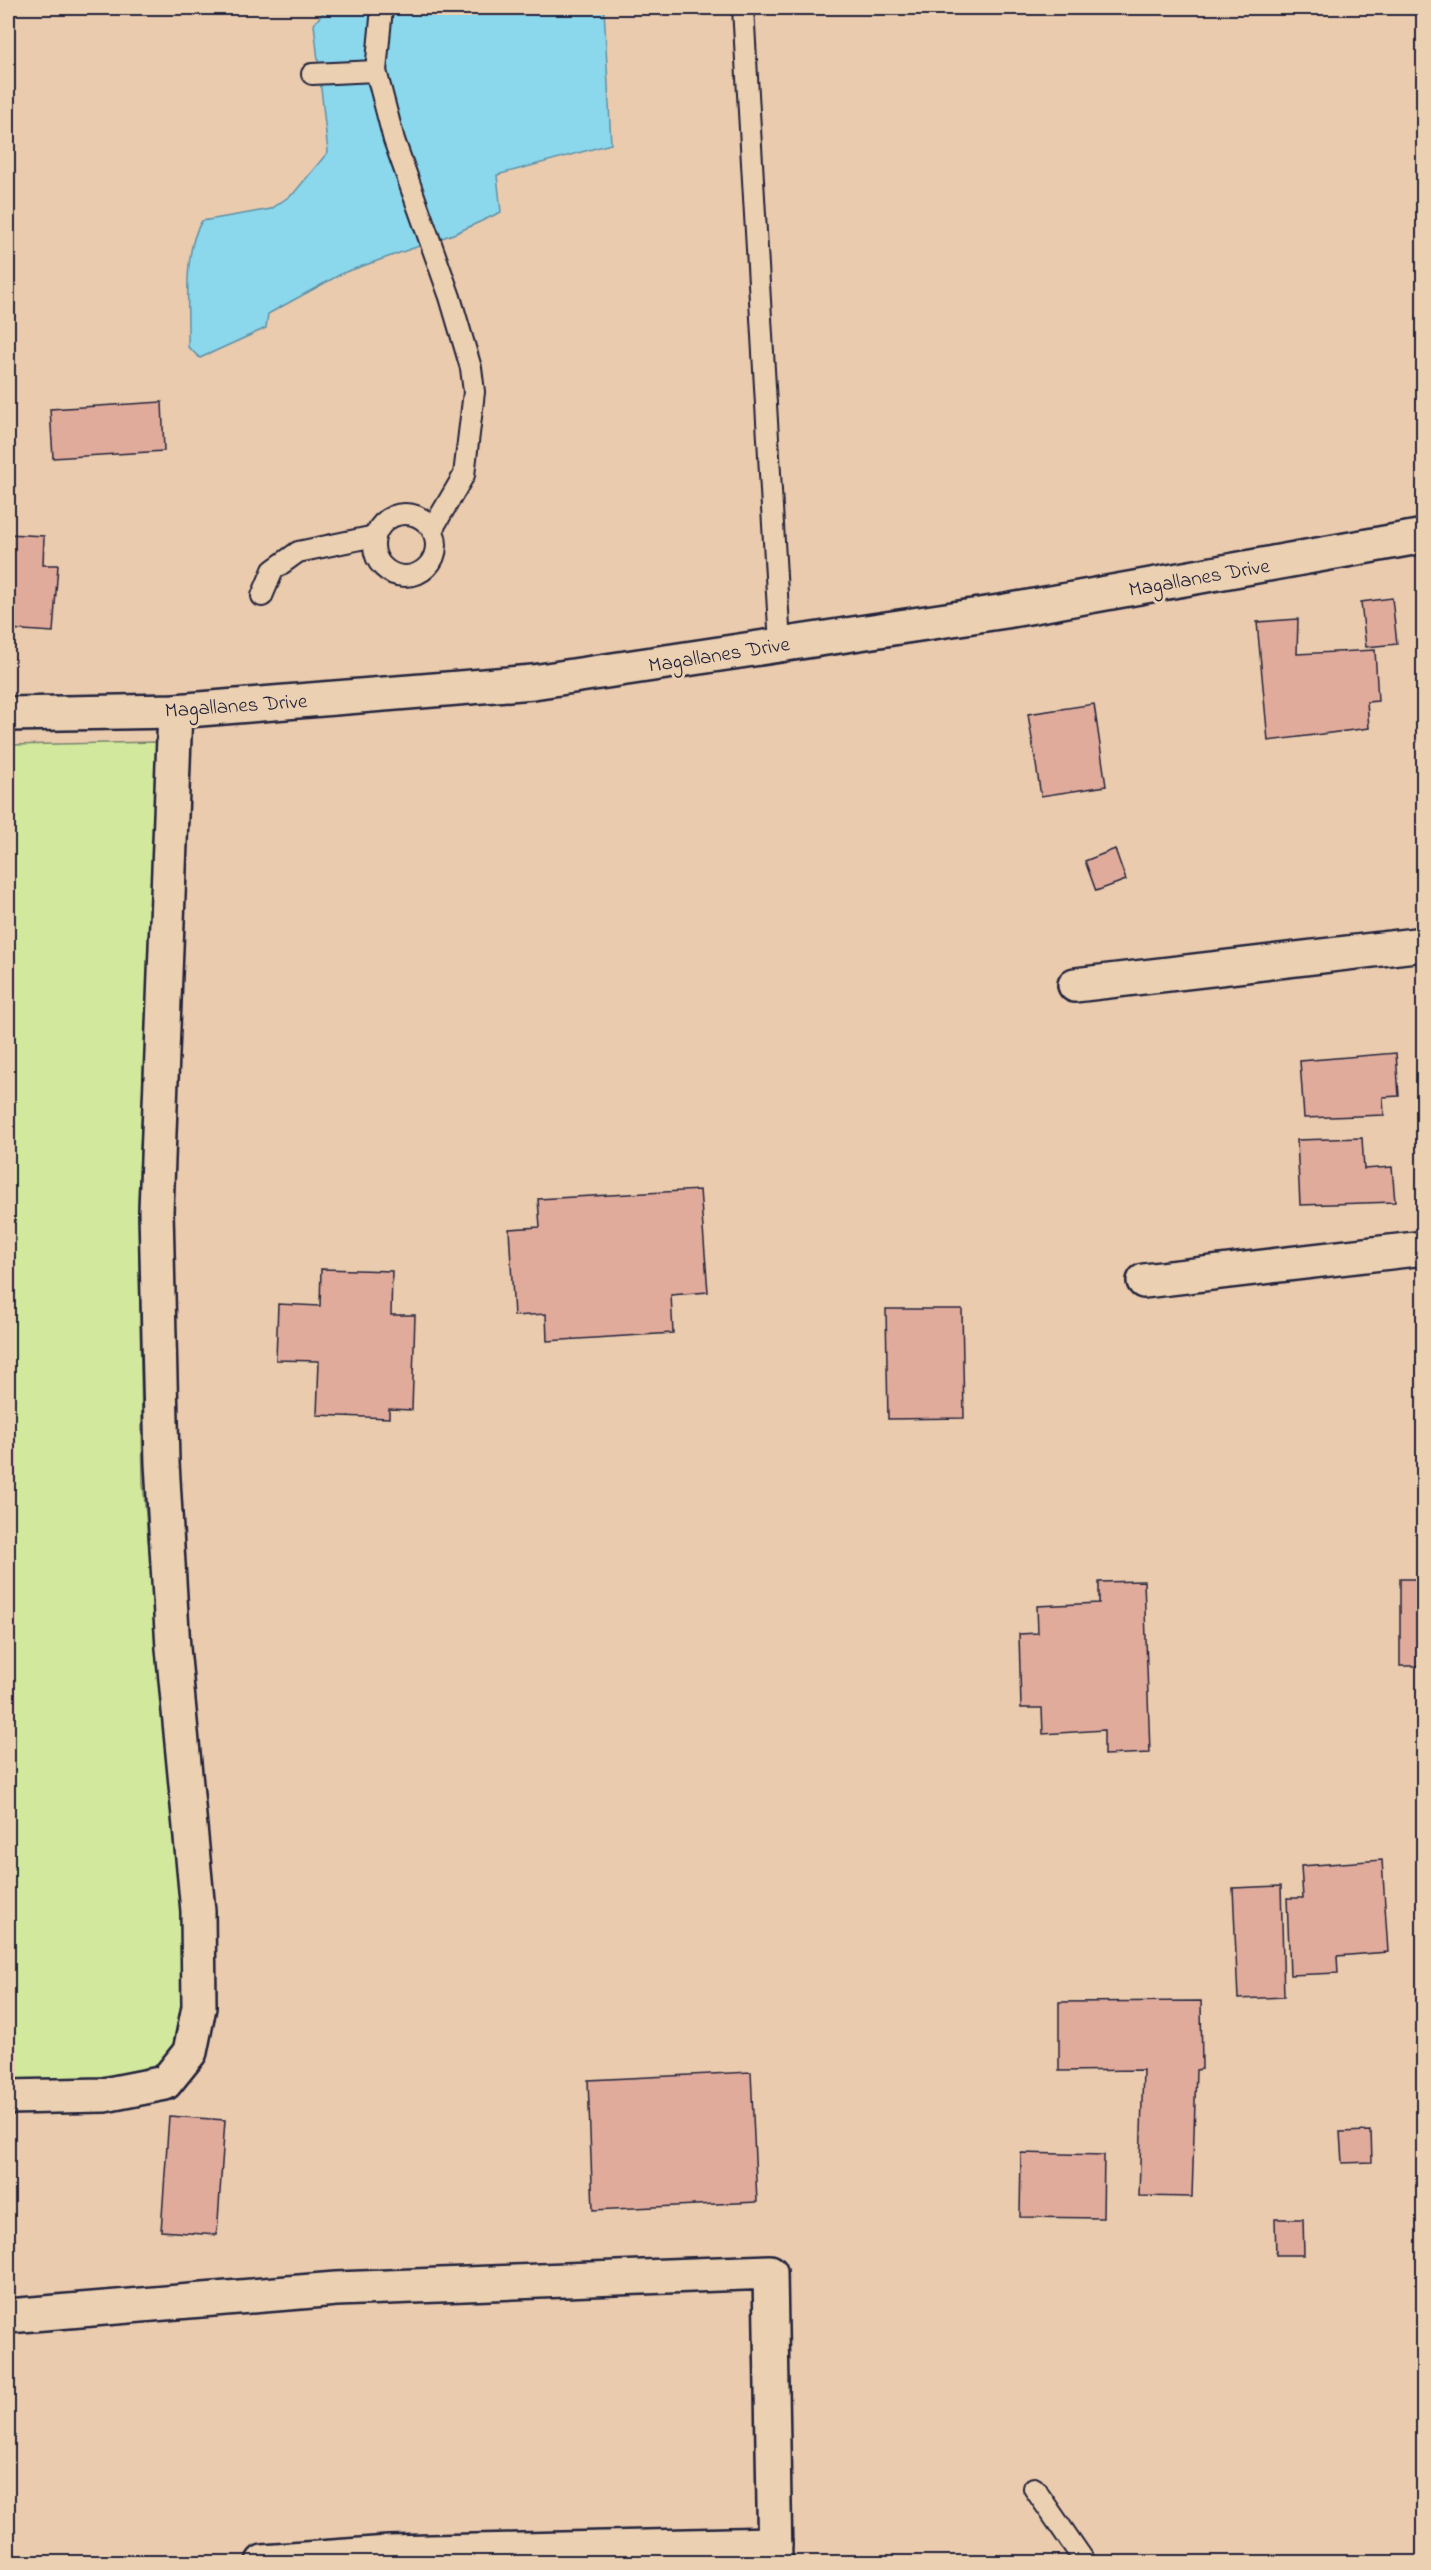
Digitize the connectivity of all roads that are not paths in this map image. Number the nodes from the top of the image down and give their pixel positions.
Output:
1 (382, 8) edge
2 (743, 8) edge
3 (376, 71) junction
4 (312, 74) dead end
5 (433, 528) junction
6 (375, 536) junction
7 (1424, 536) edge
8 (262, 596) dead end
9 (780, 645) junction
10 (174, 711) junction
11 (8, 714) edge
12 (1424, 944) edge
13 (1076, 985) dead end
14 (1424, 1248) edge
15 (1144, 1281) dead end
16 (8, 2097) edge
17 (8, 2316) edge
18 (1034, 2488) dead end
19 (775, 2553) edge
20 (263, 2562) edge
21 (1085, 2562) edge

1 - 3 lane
2 - 9 lane
3 - 4 lane
3 - 5 lane
5 - 6 lane
5 - 6 lane
6 - 8 lane
7 - 9 street, Magallanes Drive
9 - 10 street, Magallanes Drive
10 - 11 street, Magallanes Drive
10 - 16 street
12 - 13 street
14 - 15 street
17 - 19 street
18 - 21 lane
19 - 20 street

